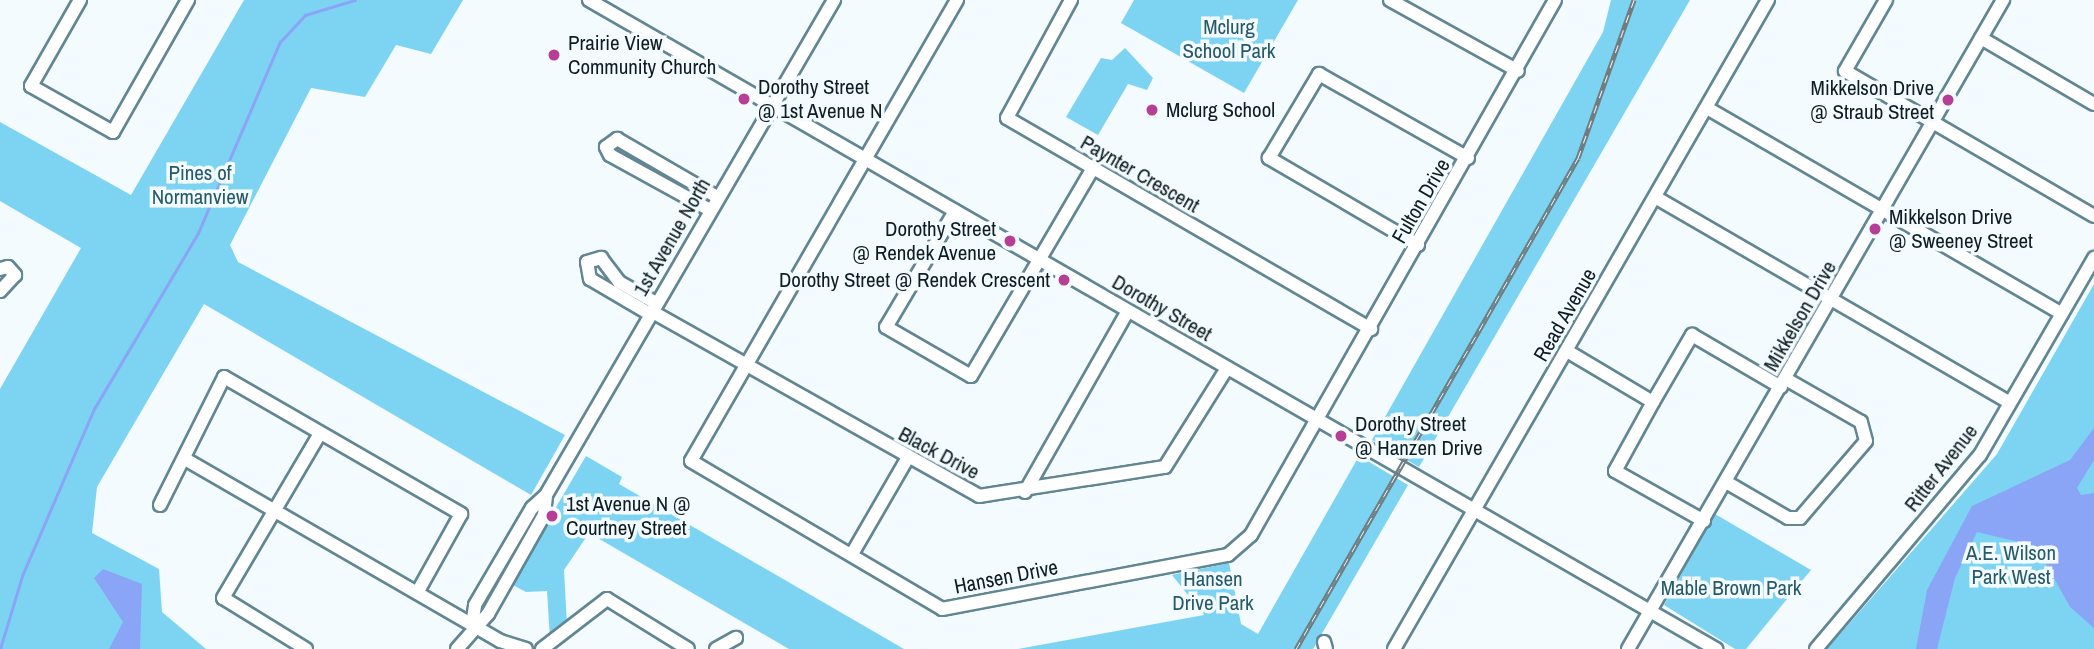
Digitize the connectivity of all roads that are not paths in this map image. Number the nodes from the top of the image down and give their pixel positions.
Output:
1 (80, 0) edge
2 (188, 0) edge
3 (589, 0) edge
4 (834, 0) edge
5 (957, 0) edge
6 (1071, 0) edge
7 (1390, 0) edge
8 (1555, 0) edge
9 (1768, 0) edge
10 (1886, 0) edge
11 (2003, 0) edge
12 (1981, 38) junction
13 (1518, 71) junction
14 (2094, 104) edge
15 (773, 106) junction
16 (1707, 107) junction
17 (1932, 122) junction
18 (1468, 158) junction
19 (865, 159) junction
20 (1093, 168) junction
21 (718, 197) junction
22 (1655, 197) junction
23 (710, 210) junction
24 (1882, 210) junction
25 (955, 211) junction
26 (2094, 216) edge
27 (1418, 245) junction
28 (2094, 258) edge
29 (1040, 260) junction
30 (0, 270) edge
31 (0, 291) edge
32 (1832, 300) junction
33 (652, 309) junction
34 (1128, 311) junction
35 (2062, 314) junction
36 (1371, 329) junction
37 (1567, 351) junction
38 (747, 367) junction
39 (1227, 368) junction
40 (1784, 383) junction
41 (1653, 402) junction
42 (2009, 402) junction
43 (1317, 420) junction
44 (320, 433) junction
45 (185, 459) junction
46 (907, 459) junction
47 (1726, 482) junction
48 (1025, 492) junction
49 (160, 505) dead end
50 (1475, 510) junction
51 (275, 511) junction
52 (1704, 521) junction
53 (852, 554) junction
54 (417, 593) junction
55 (1651, 611) junction
56 (472, 625) junction
57 (736, 638) dead end
58 (306, 649) edge
59 (457, 649) edge
60 (526, 649) edge
61 (542, 649) edge
62 (688, 649) edge
63 (716, 649) edge
64 (1394, 649) edge
65 (1628, 649) edge
66 (1716, 649) edge
67 (1816, 649) edge

1 - 2 street
3 - 15 street, Dorothy Street
4 - 15 street, 1st Avenue North
5 - 19 street
6 - 20 street, Paynter Crescent
7 - 13 street
8 - 13 street, Fulton Drive
9 - 16 street, Read Avenue
10 - 17 street
11 - 12 street, Mikkelson Drive
12 - 14 street
12 - 17 street, Mikkelson Drive
13 - 18 street, Fulton Drive
15 - 19 street, Dorothy Street
15 - 21 street, 1st Avenue North
16 - 22 street, Read Avenue
16 - 24 street
17 - 24 street, Mikkelson Drive
17 - 26 street
18 - 27 street, Fulton Drive
18 - 27 street
19 - 25 street, Dorothy Street
19 - 38 street
20 - 29 street
20 - 36 street, Paynter Crescent
21 - 23 street, 1st Avenue North
21 - 23 street
22 - 32 street
22 - 37 street, Read Avenue
23 - 33 street, 1st Avenue North
24 - 32 street, Mikkelson Drive
24 - 35 street
25 - 29 street, Dorothy Street
25 - 29 street
27 - 36 street, Fulton Drive
28 - 35 street, Ritter Avenue
29 - 34 street, Dorothy Street
30 - 31 street
32 - 40 street, Mikkelson Drive
32 - 42 street
33 - 33 street
33 - 38 street, Black Drive
33 - 56 street, 1st Avenue North
34 - 39 street, Dorothy Street
34 - 48 street
35 - 42 street, Ritter Avenue
36 - 43 street, Fulton Drive
37 - 41 street
37 - 50 street, Read Avenue
38 - 46 street, Black Drive
38 - 53 street, Hansen Drive
39 - 43 street, Dorothy Street
39 - 48 street, Black Drive
40 - 41 street
40 - 47 street, Mikkelson Drive
40 - 47 street
41 - 52 street
42 - 67 street, Ritter Avenue
43 - 50 street, Dorothy Street
43 - 53 street, Hansen Drive
44 - 45 street
44 - 51 street
44 - 54 street
45 - 49 street
45 - 51 street
46 - 48 street, Black Drive
46 - 53 street
47 - 52 street, Mikkelson Drive
50 - 55 street, Dorothy Street
50 - 64 street, Read Avenue
51 - 54 street
51 - 58 street
52 - 55 street, Mikkelson Drive
54 - 56 street
55 - 65 street, Mikkelson Drive
55 - 66 street, Dorothy Street
56 - 59 street, 1st Avenue North
56 - 60 street
57 - 63 street
61 - 62 street

